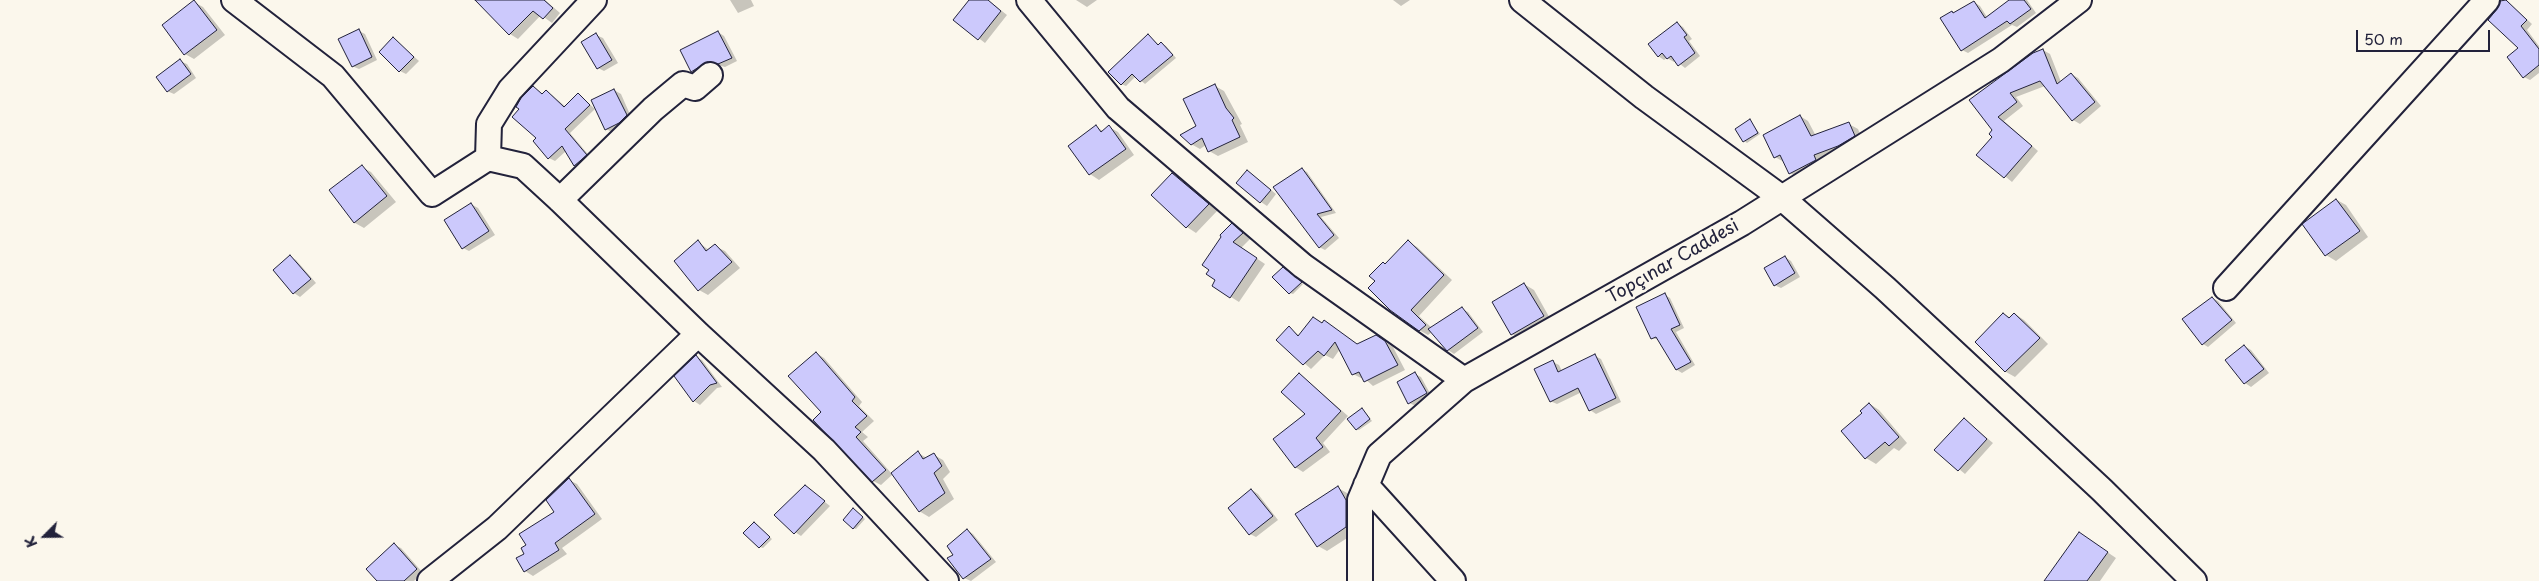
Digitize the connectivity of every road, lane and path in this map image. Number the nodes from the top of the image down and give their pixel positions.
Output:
1 (234, 0) edge
2 (594, 0) edge
3 (1029, 0) edge
4 (1522, 0) edge
5 (2079, 0) edge
6 (2487, 0) edge
7 (710, 75) dead end
8 (488, 158) junction
9 (1782, 198) junction
10 (560, 200) junction
11 (2226, 288) dead end
12 (698, 334) junction
13 (1464, 380) junction
14 (1366, 485) junction
15 (430, 581) edge
16 (946, 581) edge
17 (1360, 581) edge
18 (1453, 581) edge
19 (2194, 581) edge

1 - 8 street
2 - 8 street
3 - 13 street
4 - 9 street
5 - 9 street, Topçınar Caddesi
6 - 11 street
7 - 10 street
8 - 10 street
9 - 13 street, Topçınar Caddesi
9 - 19 street
10 - 12 street
12 - 15 street
12 - 16 street
13 - 14 street, Topçınar Caddesi
14 - 17 street, Topçınar Caddesi
14 - 18 street

